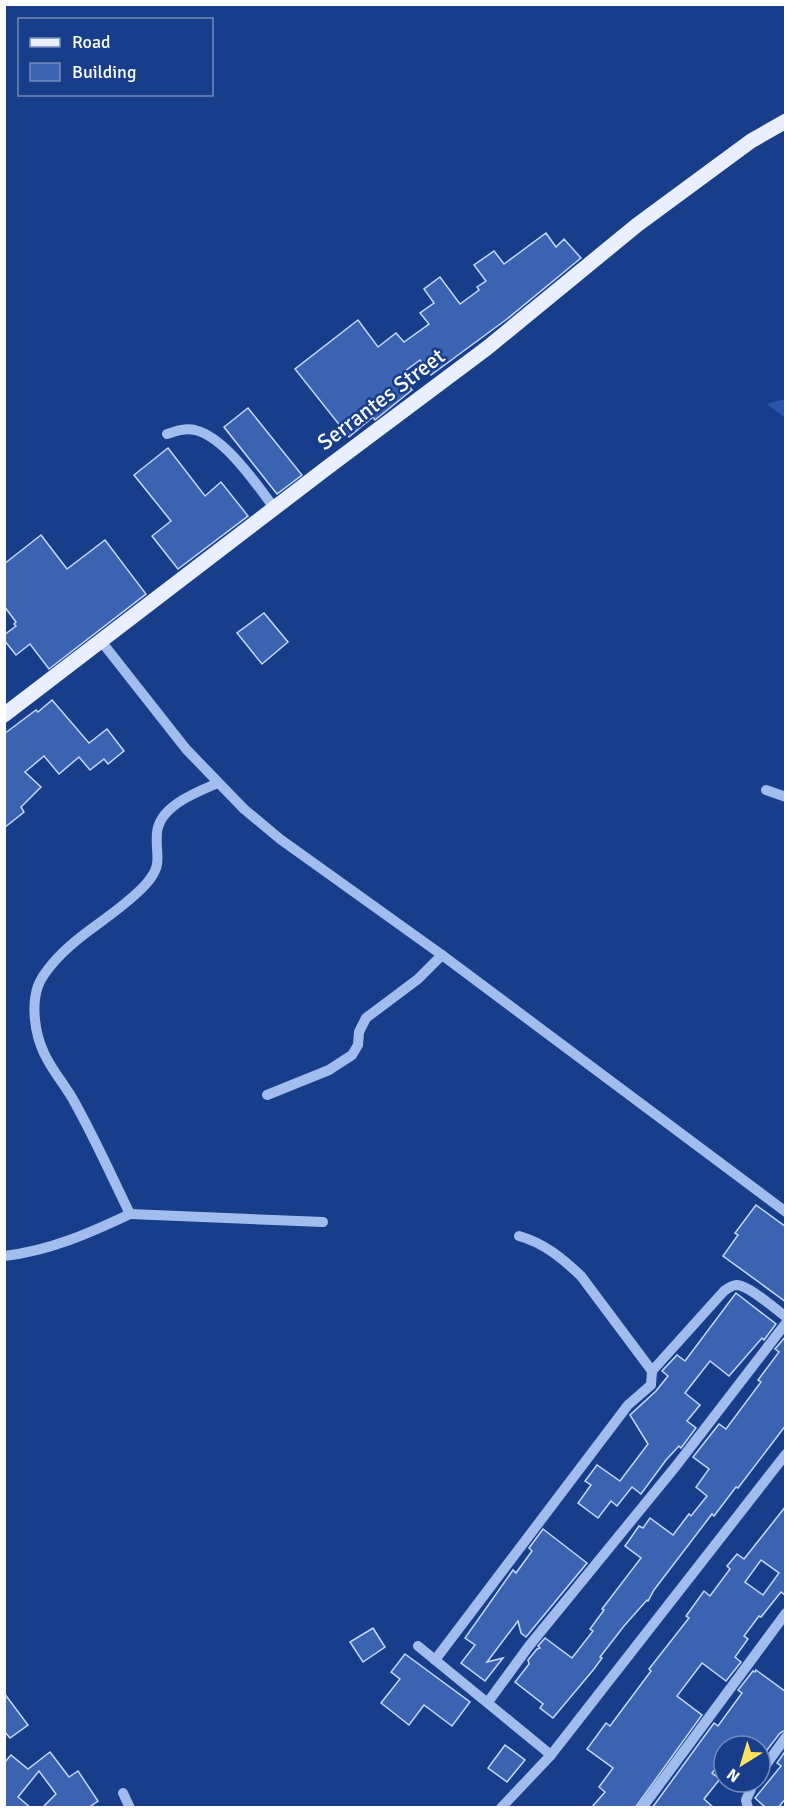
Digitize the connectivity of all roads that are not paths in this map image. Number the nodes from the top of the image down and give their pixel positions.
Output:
1 (786, 122) edge
2 (167, 434) dead end
3 (275, 509) junction
4 (101, 641) junction
5 (4, 715) edge
6 (218, 783) junction
7 (766, 790) dead end
8 (786, 796) edge
9 (442, 955) junction
10 (267, 1095) dead end
11 (786, 1212) edge
12 (130, 1214) junction
13 (323, 1222) dead end
14 (519, 1236) dead end
15 (4, 1256) edge
16 (786, 1317) edge
17 (786, 1323) edge
18 (652, 1371) junction
19 (786, 1454) edge
20 (786, 1613) edge
21 (417, 1646) dead end
22 (435, 1660) junction
23 (488, 1702) junction
24 (786, 1737) edge
25 (551, 1755) junction
26 (772, 1756) edge
27 (123, 1793) dead end
28 (130, 1808) edge
29 (501, 1808) edge
30 (642, 1808) edge

1 - 3 main road, Serrantes Street
2 - 3 street
3 - 4 main road, Serrantes Street
4 - 5 main road, Serrantes Street
4 - 6 street
6 - 9 street
6 - 12 street
7 - 8 street
9 - 10 street
9 - 11 street
12 - 13 street
12 - 15 street
14 - 18 street
16 - 18 street
17 - 23 street
18 - 22 street
19 - 25 street
20 - 30 street
21 - 22 street
22 - 23 street
23 - 25 street
24 - 26 street
25 - 29 street
27 - 28 street

